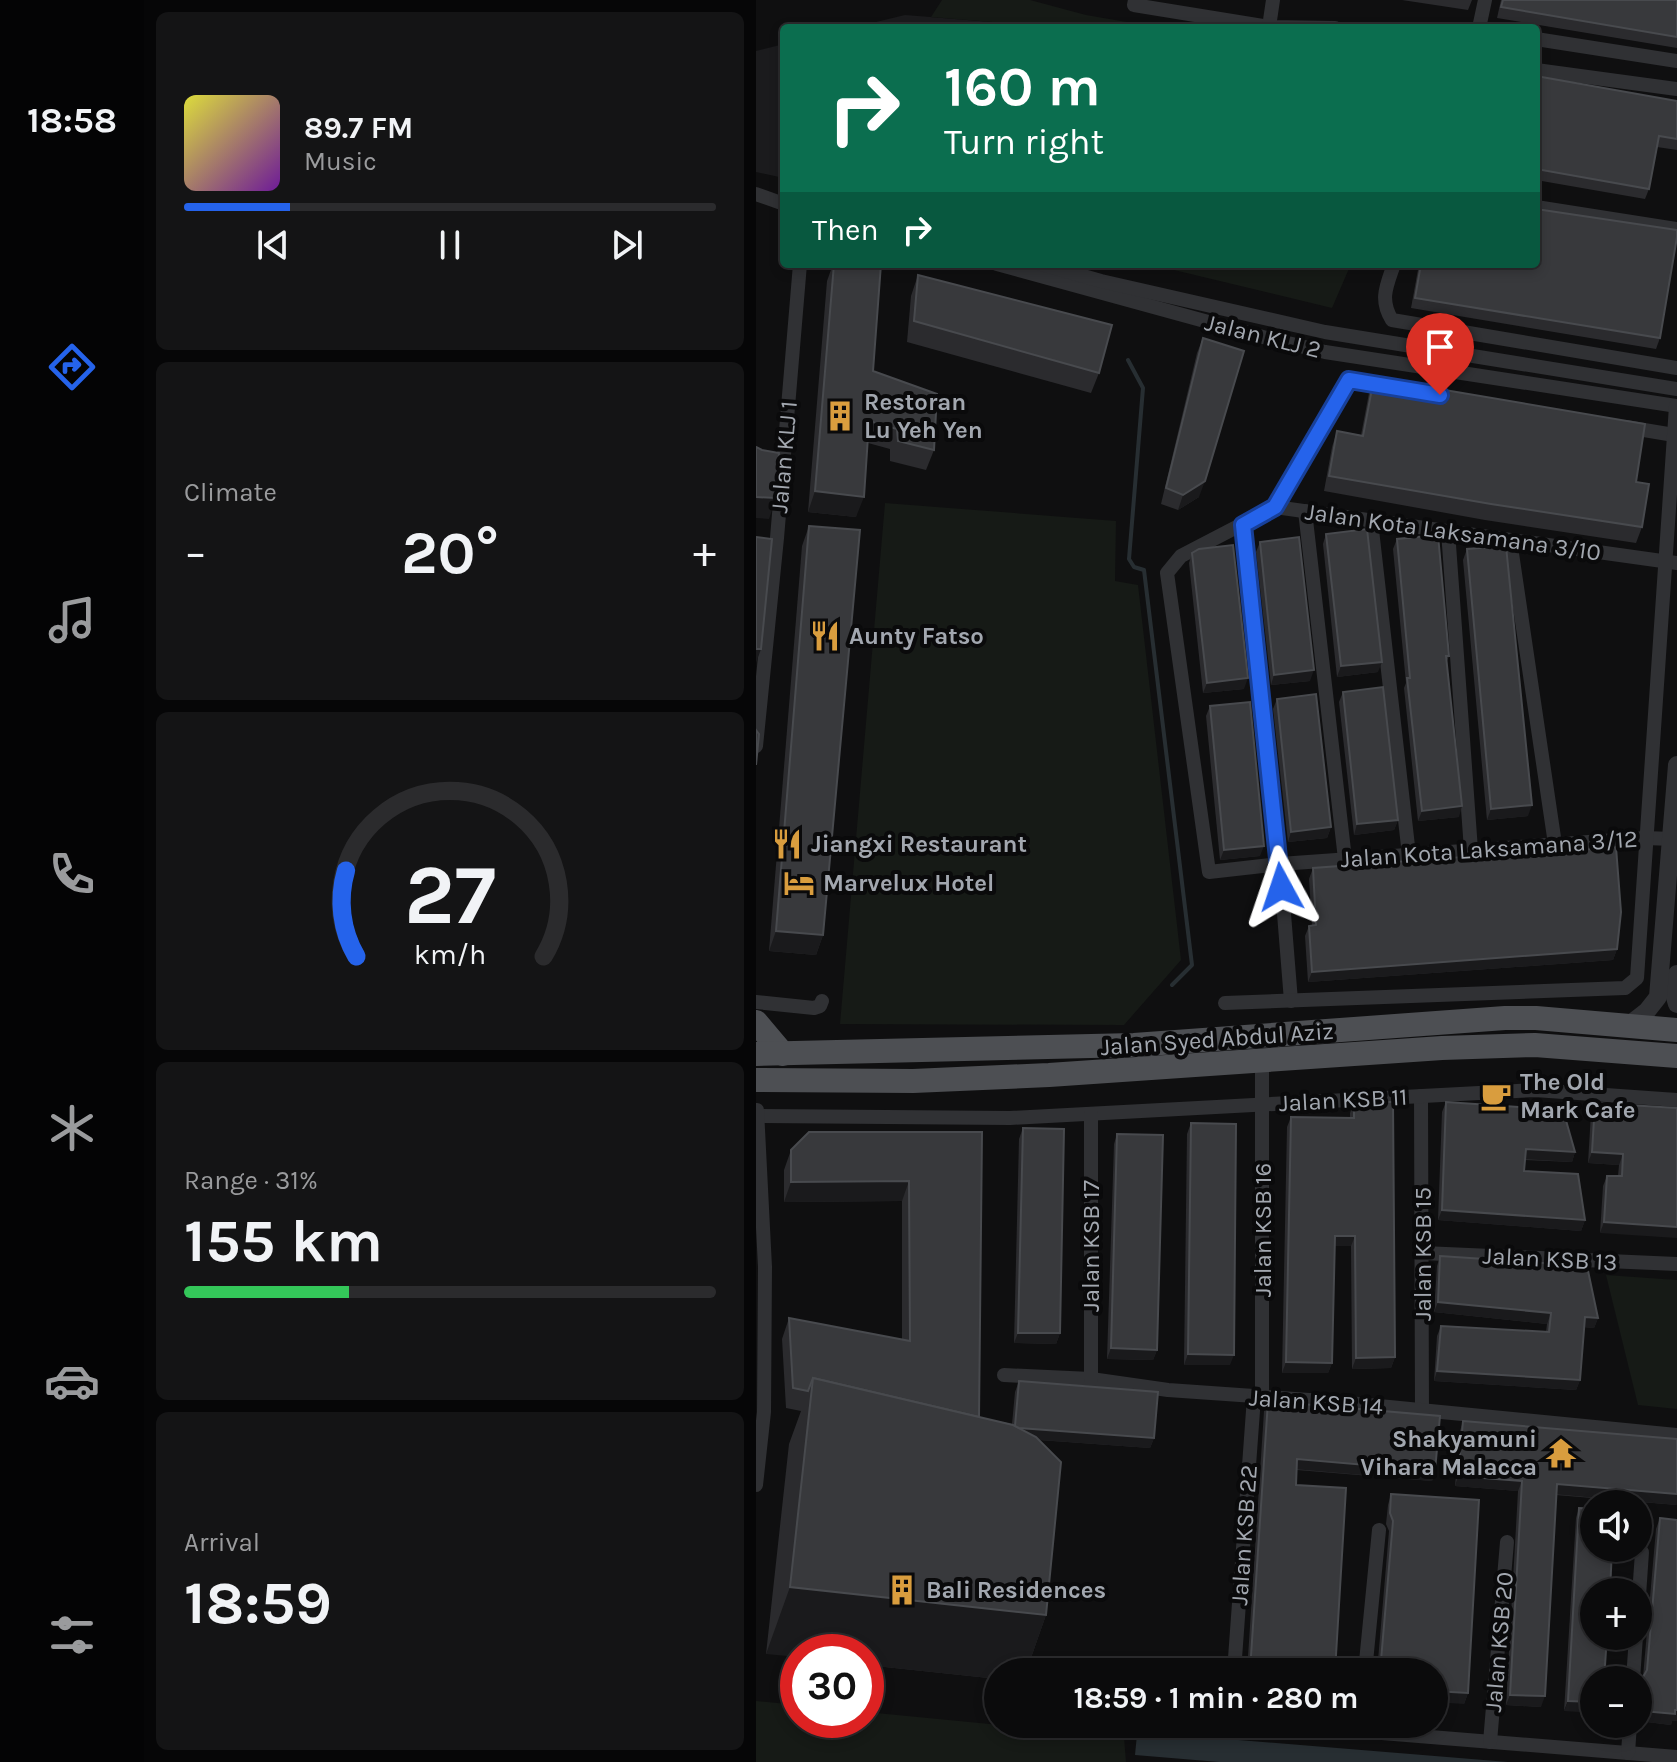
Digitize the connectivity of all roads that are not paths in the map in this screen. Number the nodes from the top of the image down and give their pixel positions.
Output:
1 (1273, 0) edge
2 (1485, 0) edge
3 (1135, 3) edge
4 (1252, 24) edge
5 (1269, 24) edge
6 (1480, 24) edge
7 (1540, 40) edge
8 (1677, 61) edge
9 (1540, 71) edge
10 (1677, 89) edge
11 (756, 194) edge
12 (780, 200) edge
13 (1540, 208) edge
14 (1677, 229) edge
15 (800, 268) edge
16 (1015, 268) edge
17 (1051, 268) edge
18 (1393, 268) edge
19 (1099, 287) junction
20 (1677, 368) edge
21 (1677, 389) edge
22 (1409, 390) edge
23 (1676, 406) edge
24 (1616, 425) edge
25 (1674, 435) junction
26 (1275, 507) junction
27 (1305, 511) junction
28 (1371, 521) junction
29 (1243, 525) junction
30 (1448, 531) junction
31 (1510, 540) junction
32 (1671, 562) edge
33 (756, 746) edge
34 (1677, 765) edge
35 (1645, 838) junction
36 (1673, 839) junction
37 (1555, 844) junction
38 (1471, 850) junction
39 (1409, 855) junction
40 (1345, 859) junction
41 (1280, 864) junction
42 (1209, 872) joint
43 (1677, 974) edge
44 (822, 1001) dead end
45 (1291, 1001) junction
46 (756, 1002) edge
47 (1225, 1003) dead end
48 (1677, 1004) edge
49 (756, 1022) edge
50 (1629, 1025) junction
51 (1677, 1030) edge
52 (756, 1054) edge
53 (783, 1054) junction
54 (1677, 1056) edge
55 (1262, 1062) junction
56 (756, 1080) edge
57 (1421, 1096) junction
58 (1677, 1100) edge
59 (1263, 1104) junction
60 (757, 1112) edge
61 (1091, 1114) junction
62 (1423, 1253) junction
63 (1677, 1264) edge
64 (760, 1267) edge
65 (1004, 1375) dead end
66 (1091, 1379) junction
67 (1258, 1398) junction
68 (1422, 1411) junction
69 (1677, 1435) edge
70 (756, 1485) edge
71 (1379, 1530) dead end
72 (1507, 1542) dead end
73 (1235, 1658) edge
74 (1366, 1658) edge
75 (1448, 1738) edge
76 (1629, 1738) edge
77 (1490, 1742) junction
78 (1628, 1753) junction
79 (1677, 1757) edge

1 - 5 street
2 - 6 street
3 - 4 street
7 - 8 street
9 - 10 street
11 - 12 street
13 - 14 street
15 - 33 street, Jalan KLJ 1
16 - 19 street, Jalan KLJ 2
17 - 19 street, Jalan KLJ 2
18 - 20 street
19 - 21 street, Jalan KLJ 2
19 - 23 street, Jalan KLJ 2
22 - 26 street
23 - 25 street
24 - 25 street
25 - 32 street
26 - 27 street, Jalan Kota Laksamana 3/10
26 - 29 street, Jalan Kota Laksamana 3/10
27 - 28 street, Jalan Kota Laksamana 3/10
27 - 40 street
28 - 30 street, Jalan Kota Laksamana 3/10
28 - 39 street
29 - 41 street
29 - 42 street, Jalan Kota Laksamana 3/10
30 - 31 street, Jalan Kota Laksamana 3/10
30 - 38 street
31 - 32 street, Jalan Kota Laksamana 3/10
31 - 37 street
32 - 35 street
34 - 36 street
35 - 36 street, Jalan Kota Laksamana 3/12
35 - 37 street, Jalan Kota Laksamana 3/12
35 - 45 street
36 - 50 street
37 - 38 street, Jalan Kota Laksamana 3/12
38 - 39 street, Jalan Kota Laksamana 3/12
39 - 40 street, Jalan Kota Laksamana 3/12
40 - 41 street, Jalan Kota Laksamana 3/12
41 - 42 street, Jalan Kota Laksamana 3/12
41 - 45 street
43 - 48 street
44 - 46 street
45 - 47 street
49 - 53 main road
50 - 51 main road, Jalan Syed Abdul Aziz
50 - 53 main road, Jalan Syed Abdul Aziz
52 - 53 main road, Jalan Syed Abdul Aziz
54 - 55 main road, Jalan Syed Abdul Aziz
55 - 56 main road, Jalan Syed Abdul Aziz
55 - 59 street, Jalan KSB 16
57 - 58 street, Jalan KSB 11
57 - 59 street, Jalan KSB 11
57 - 62 street, Jalan KSB 15
59 - 61 street, Jalan KSB 11
59 - 67 street, Jalan KSB 16
60 - 61 street, Jalan KSB 11
60 - 64 street
61 - 66 street, Jalan KSB 17
62 - 63 street, Jalan KSB 13
62 - 68 street, Jalan KSB 15
64 - 70 street
65 - 66 street, Jalan KSB 14
66 - 67 street, Jalan KSB 14
67 - 68 street, Jalan KSB 14
67 - 73 street, Jalan KSB 22
68 - 69 street, Jalan KSB 14
71 - 74 street
72 - 77 street, Jalan KSB 20
75 - 77 street
76 - 78 street
77 - 78 street
78 - 79 street

